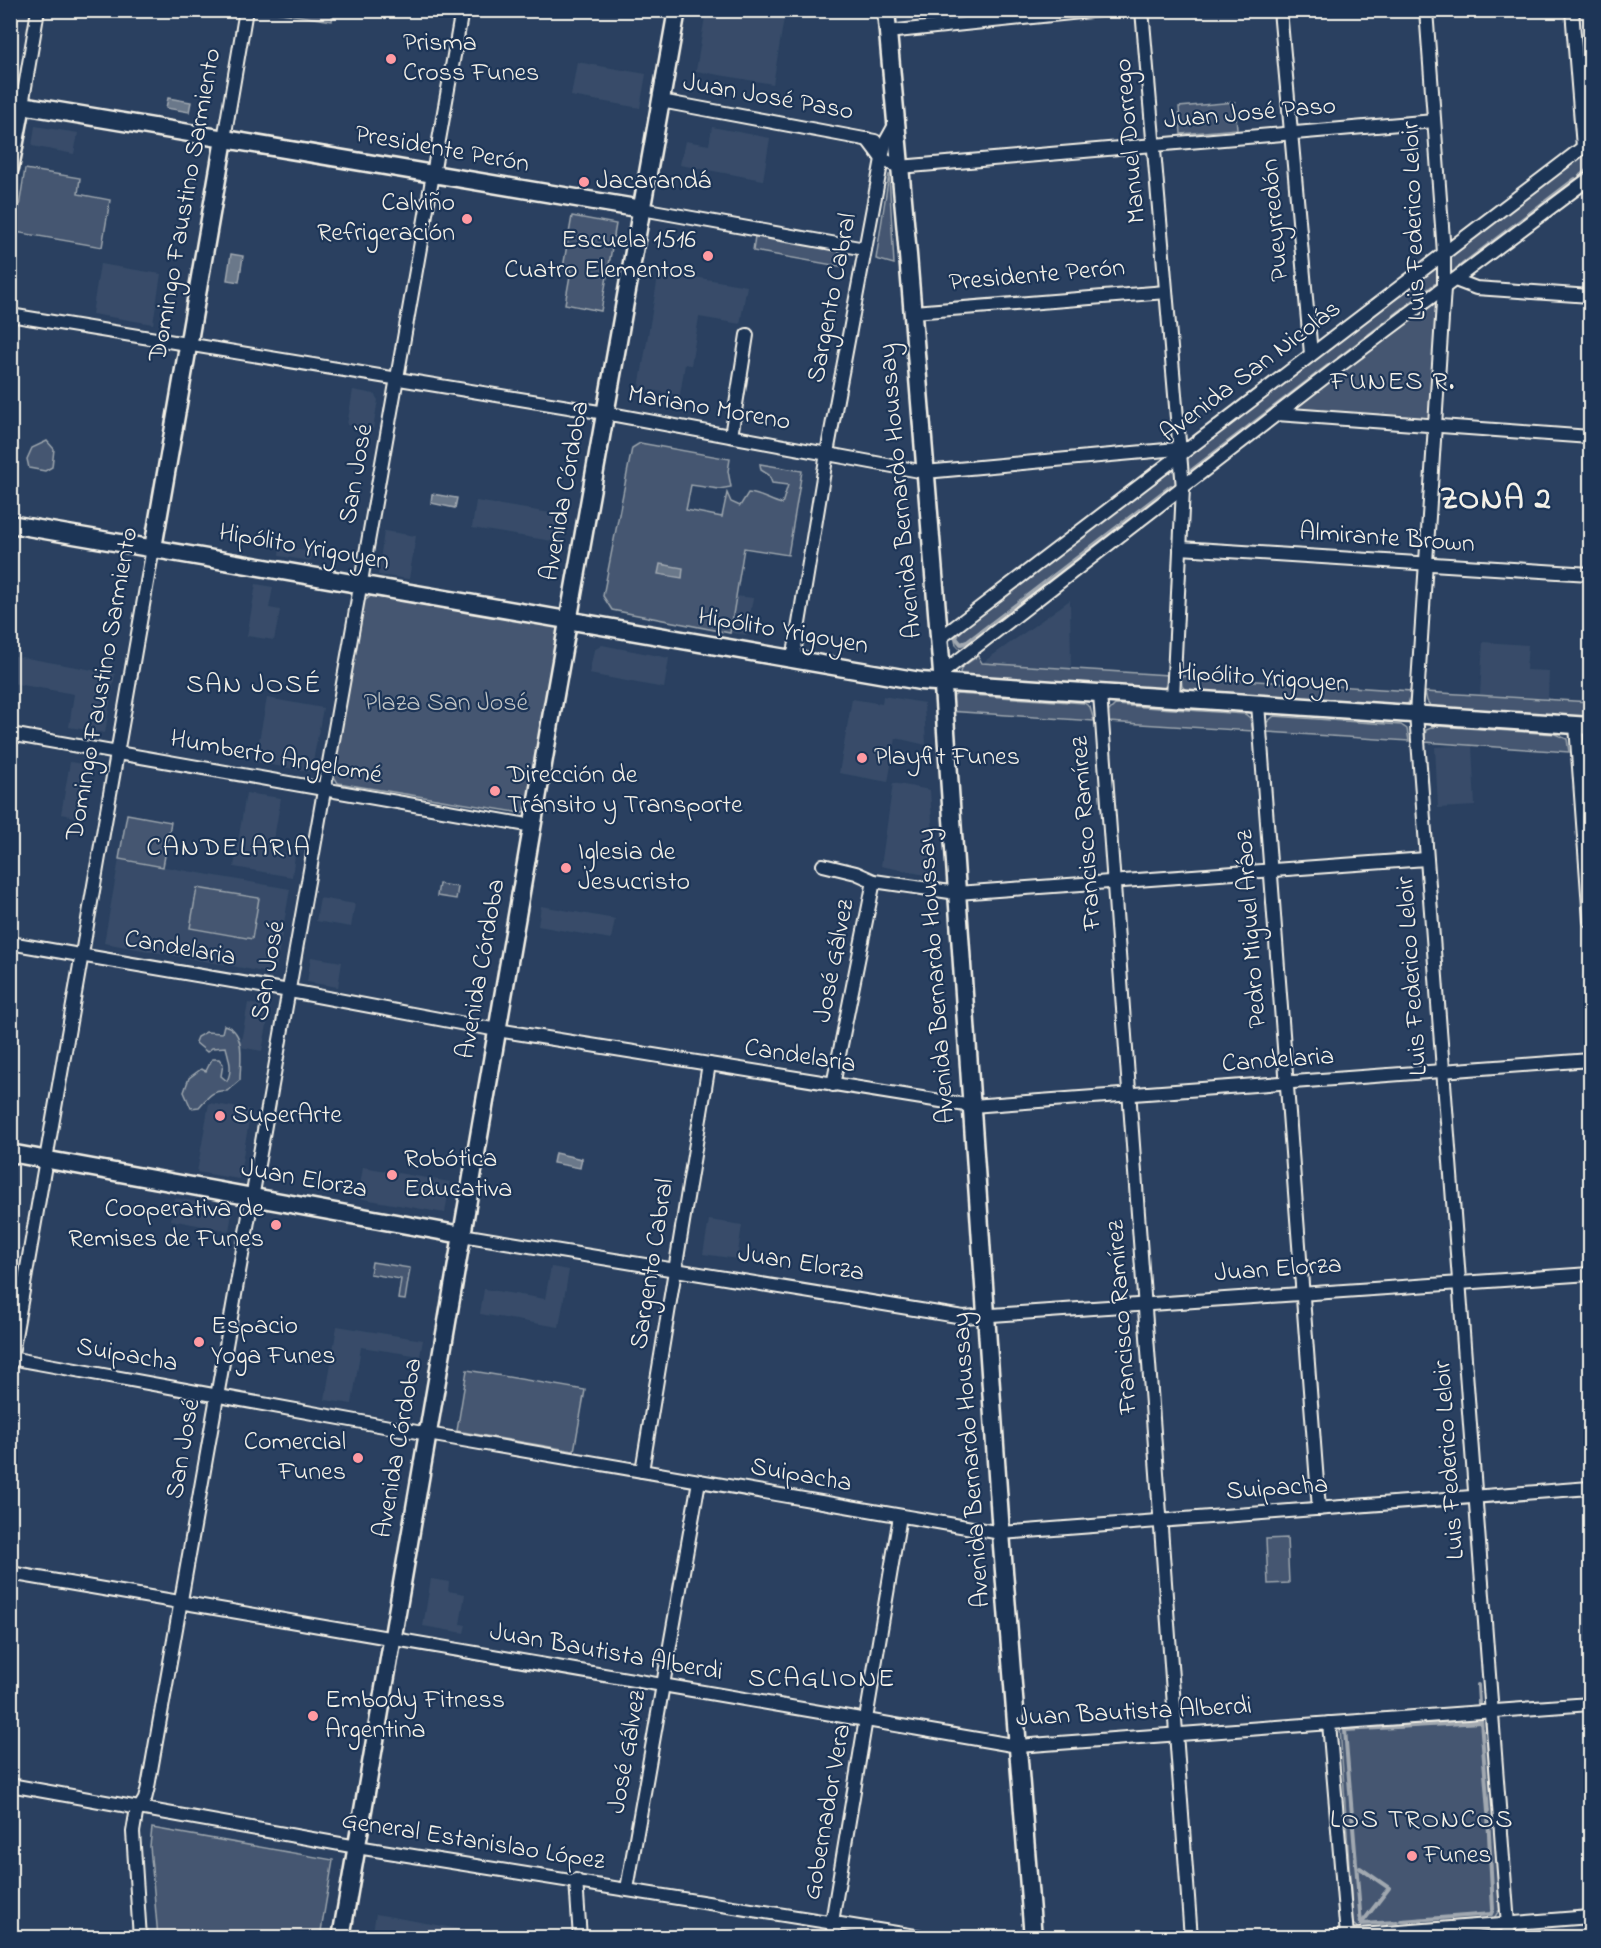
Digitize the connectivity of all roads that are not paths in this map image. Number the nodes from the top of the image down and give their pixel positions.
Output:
1 (38, 10) edge
2 (246, 10) edge
3 (462, 10) edge
4 (677, 10) edge
5 (886, 10) edge
6 (1100, 10) edge
7 (1142, 10) edge
8 (1280, 10) edge
9 (1426, 10) edge
10 (1572, 10) edge
11 (887, 32) junction
12 (661, 101) junction
13 (16, 104) edge
14 (1434, 121) junction
15 (1290, 133) junction
16 (224, 139) junction
17 (867, 139) junction
18 (891, 144) junction
19 (1587, 144) edge
20 (1153, 145) junction
21 (882, 159) junction
22 (899, 167) junction
23 (10, 168) edge
24 (434, 174) junction
25 (1590, 178) edge
26 (642, 209) junction
27 (865, 249) junction
28 (1444, 253) junction
29 (1455, 280) junction
30 (1444, 288) junction
31 (1166, 292) junction
32 (1590, 296) edge
33 (912, 312) junction
34 (10, 315) edge
35 (747, 335) dead end
36 (188, 344) junction
37 (1311, 354) junction
38 (397, 379) junction
39 (605, 413) junction
40 (1277, 414) junction
41 (1436, 426) junction
42 (731, 436) junction
43 (1590, 437) edge
44 (1183, 450) junction
45 (827, 453) junction
46 (926, 472) junction
47 (1183, 488) junction
48 (10, 524) edge
49 (153, 548) junction
50 (1180, 548) junction
51 (1426, 564) junction
52 (1590, 574) edge
53 (360, 584) junction
54 (569, 620) junction
55 (939, 639) junction
56 (793, 660) junction
57 (942, 678) junction
58 (1100, 694) junction
59 (1173, 698) junction
60 (1258, 704) junction
61 (1416, 714) junction
62 (1583, 726) edge
63 (10, 734) edge
64 (117, 753) junction
65 (324, 790) junction
66 (533, 826) junction
67 (1426, 859) junction
68 (823, 866) dead end
69 (1270, 870) junction
70 (874, 881) junction
71 (1114, 882) junction
72 (957, 893) junction
73 (1590, 921) edge
74 (10, 942) edge
75 (82, 955) junction
76 (288, 991) junction
77 (497, 1030) junction
78 (1590, 1060) edge
79 (709, 1065) junction
80 (1442, 1071) junction
81 (1287, 1083) junction
82 (833, 1085) junction
83 (1129, 1095) junction
84 (972, 1106) junction
85 (10, 1153) edge
86 (46, 1160) junction
87 (252, 1196) junction
88 (462, 1235) junction
89 (675, 1270) junction
90 (1590, 1274) edge
91 (1459, 1283) junction
92 (1302, 1294) junction
93 (1145, 1305) junction
94 (987, 1316) junction
95 (11, 1361) edge
96 (216, 1396) junction
97 (428, 1434) junction
98 (642, 1471) junction
99 (699, 1481) junction
100 (1590, 1488) edge
101 (1475, 1497) junction
102 (1319, 1509) junction
103 (900, 1516) junction
104 (1161, 1521) junction
105 (1001, 1533) junction
106 (10, 1573) edge
107 (181, 1603) junction
108 (392, 1640) junction
109 (663, 1686) junction
110 (1590, 1704) edge
111 (1491, 1711) junction
112 (866, 1720) junction
113 (1329, 1723) junction
114 (1176, 1734) junction
115 (1018, 1746) junction
116 (10, 1785) edge
117 (140, 1808) junction
118 (357, 1847) junction
119 (576, 1880) junction
120 (627, 1889) junction
121 (1590, 1917) edge
122 (832, 1922) junction
123 (1508, 1923) junction
124 (1347, 1936) junction
125 (140, 1938) edge
126 (341, 1938) edge
127 (580, 1938) edge
128 (835, 1938) edge
129 (928, 1938) edge
130 (1033, 1938) edge
131 (1191, 1938) edge
132 (1323, 1938) edge
133 (1509, 1938) edge

1 - 13 street
2 - 16 street, Domingo Faustino Sarmiento
3 - 24 street, San José
4 - 12 main road, Avenida Córdoba
5 - 11 main road, Avenida Bernardo Houssay
6 - 11 street
7 - 20 street, Manuel Dorrego
8 - 15 street, Pueyrredón
9 - 14 street, Luis Federico Leloir
10 - 19 street
11 - 18 main road, Avenida Bernardo Houssay
12 - 17 street, Juan José Paso
12 - 26 main road, Avenida Córdoba
13 - 16 main road, Presidente Perón
13 - 23 main road
14 - 15 street, Juan José Paso
14 - 28 street, Luis Federico Leloir
15 - 20 street, Juan José Paso
15 - 37 street, Pueyrredón
16 - 24 main road, Presidente Perón
16 - 36 main road, Domingo Faustino Sarmiento
17 - 18 street, Juan José Paso
17 - 21 street, Juan José Paso
18 - 21 street, Sargento Cabral
18 - 22 main road, Avenida Bernardo Houssay
19 - 28 street, Avenida San Nicolás
20 - 22 street, Juan José Paso
20 - 31 street, Manuel Dorrego
21 - 22 street, Juan José Paso
21 - 27 street, Sargento Cabral
22 - 33 main road, Avenida Bernardo Houssay
24 - 26 main road, Presidente Perón
24 - 38 street, San José
25 - 29 street, Avenida San Nicolás
26 - 27 street, Presidente Perón
26 - 39 main road, Avenida Córdoba
27 - 45 street, Sargento Cabral
28 - 30 street, Luis Federico Leloir
28 - 37 street, Avenida San Nicolás
29 - 30 street, Avenida San Nicolás
29 - 32 street
30 - 40 street, Avenida San Nicolás
30 - 41 street, Luis Federico Leloir
31 - 33 street, Presidente Perón
31 - 44 street, Manuel Dorrego
33 - 46 main road, Avenida Bernardo Houssay
34 - 36 street, Mariano Moreno
35 - 42 street
36 - 38 street, Mariano Moreno
36 - 49 main road, Domingo Faustino Sarmiento
37 - 44 street, Avenida San Nicolás
38 - 39 street, Mariano Moreno
38 - 53 street, San José
39 - 42 street, Mariano Moreno
39 - 54 main road, Avenida Córdoba
40 - 41 street
40 - 47 street, Avenida San Nicolás
41 - 43 street
41 - 51 street, Luis Federico Leloir
42 - 45 street, Mariano Moreno
44 - 46 street, Mariano Moreno
44 - 47 street, Manuel Dorrego
44 - 55 street, Avenida San Nicolás
45 - 46 street, Mariano Moreno
45 - 56 street, Sargento Cabral
46 - 55 main road, Avenida Bernardo Houssay
47 - 50 street, Manuel Dorrego
47 - 57 street, Avenida San Nicolás
48 - 49 main road, Hipólito Yrigoyen
49 - 53 main road, Hipólito Yrigoyen
49 - 64 street, Domingo Faustino Sarmiento
50 - 51 street, Almirante Brown
50 - 59 street, Manuel Dorrego
51 - 52 street, Almirante Brown
51 - 61 street, Luis Federico Leloir
53 - 54 main road, Hipólito Yrigoyen
53 - 65 street, San José
54 - 56 main road, Hipólito Yrigoyen
54 - 66 main road, Avenida Córdoba
55 - 57 main road, Avenida Bernardo Houssay
56 - 57 main road, Hipólito Yrigoyen
57 - 58 main road, Hipólito Yrigoyen
57 - 72 main road, Avenida Bernardo Houssay
58 - 59 main road, Hipólito Yrigoyen
58 - 71 street, Francisco Ramírez
59 - 60 main road, Hipólito Yrigoyen
60 - 61 main road, Hipólito Yrigoyen
60 - 69 street, Pedro Miguel Aráoz
61 - 62 main road, Hipólito Yrigoyen
61 - 67 street, Luis Federico Leloir
62 - 73 street
63 - 64 street, Humberto Angelomé
64 - 65 street, Humberto Angelomé
64 - 75 street, Domingo Faustino Sarmiento
65 - 66 street, Humberto Angelomé
65 - 76 street, San José
66 - 77 main road, Avenida Córdoba
67 - 69 street
67 - 80 street, Luis Federico Leloir
68 - 70 street
69 - 71 street
69 - 81 street, Pedro Miguel Aráoz
70 - 72 street
70 - 82 street, José Gálvez
71 - 72 street
71 - 83 street, Francisco Ramírez
72 - 84 main road, Avenida Bernardo Houssay
74 - 75 street, Candelaria
75 - 76 street, Candelaria
75 - 86 street, Domingo Faustino Sarmiento
76 - 77 street, Candelaria
76 - 87 street, San José
77 - 79 street, Candelaria
77 - 88 main road, Avenida Córdoba
78 - 80 street, Candelaria
79 - 82 street, Candelaria
79 - 89 street, Sargento Cabral
80 - 81 street, Candelaria
80 - 91 street, Luis Federico Leloir
81 - 83 street, Candelaria
81 - 92 street, Pedro Miguel Aráoz
82 - 84 street, Candelaria
83 - 84 street, Candelaria
83 - 93 street, Francisco Ramírez
84 - 94 main road, Avenida Bernardo Houssay
85 - 86 main road, Juan Elorza
86 - 87 main road, Juan Elorza
86 - 95 street, Domingo Faustino Sarmiento
87 - 88 main road, Juan Elorza
87 - 96 street, San José
88 - 89 street, Juan Elorza
88 - 97 main road, Avenida Córdoba
89 - 94 street, Juan Elorza
89 - 98 street, Sargento Cabral
90 - 91 street, Juan Elorza
91 - 92 street, Juan Elorza
91 - 101 street, Luis Federico Leloir
92 - 93 street, Juan Elorza
92 - 102 street, Pedro Miguel Aráoz
93 - 94 street, Juan Elorza
93 - 104 street, Francisco Ramírez
94 - 105 main road, Avenida Bernardo Houssay
95 - 96 street, Suipacha
96 - 97 street, Suipacha
96 - 107 street, San José
97 - 98 street, Suipacha
97 - 108 main road, Avenida Córdoba
98 - 99 street, Suipacha
99 - 103 street, Suipacha
99 - 109 street, José Gálvez
100 - 101 street, Suipacha
101 - 102 street, Suipacha
101 - 111 street, Luis Federico Leloir
102 - 104 street, Suipacha
103 - 105 street, Suipacha
103 - 112 street, Gobernador Vera
104 - 105 street, Suipacha
104 - 114 street, Francisco Ramírez
105 - 115 main road, Avenida Bernardo Houssay
106 - 107 street, Juan Bautista Alberdi
107 - 108 street, Juan Bautista Alberdi
107 - 117 street, San José
108 - 109 street, Juan Bautista Alberdi
108 - 118 main road, Avenida Córdoba
109 - 112 street, Juan Bautista Alberdi
109 - 120 street, José Gálvez
110 - 111 street, Juan Bautista Alberdi
111 - 113 street, Juan Bautista Alberdi
111 - 123 street, Luis Federico Leloir
112 - 115 street, Juan Bautista Alberdi
112 - 122 street, Gobernador Vera
113 - 114 street, Juan Bautista Alberdi
113 - 124 street
114 - 115 street, Juan Bautista Alberdi
114 - 131 street, Francisco Ramírez
115 - 130 main road, Avenida Bernardo Houssay
116 - 117 street, General Estanislao López
117 - 118 street, General Estanislao López
117 - 125 street, San José
118 - 119 street, General Estanislao López
118 - 126 main road, Avenida Córdoba
119 - 120 street, General Estanislao López
119 - 127 street
120 - 122 street, General Estanislao López
121 - 123 street
122 - 128 street, Gobernador Vera
122 - 129 street, General Estanislao López
123 - 124 street
123 - 133 street, Luis Federico Leloir
124 - 132 street

